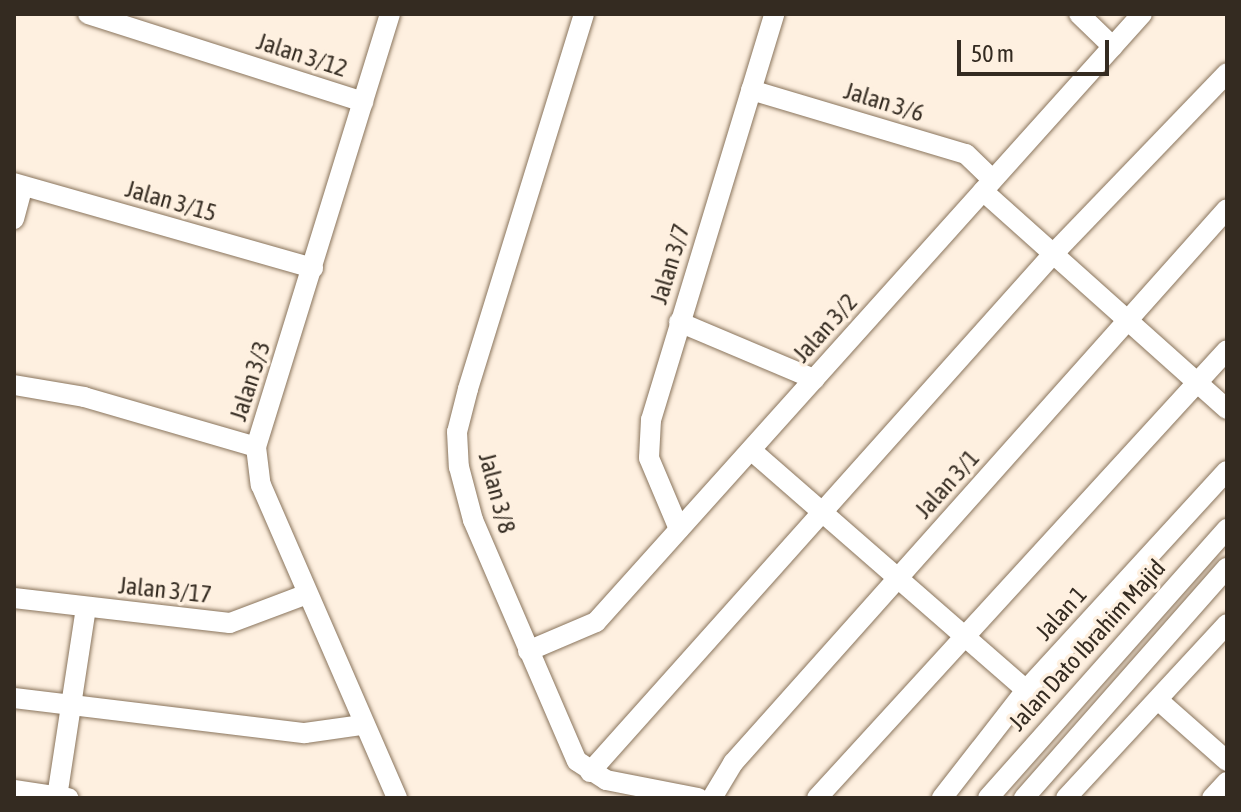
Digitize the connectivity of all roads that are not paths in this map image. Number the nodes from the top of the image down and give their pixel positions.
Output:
1 (88, 14) edge
2 (390, 14) edge
3 (584, 14) edge
4 (774, 14) edge
5 (1079, 14) edge
6 (1142, 14) edge
7 (1113, 47) junction
8 (1227, 73) edge
9 (751, 90) junction
10 (363, 102) junction
11 (18, 184) edge
12 (988, 186) junction
13 (1227, 209) edge
14 (14, 219) edge
15 (1053, 254) junction
16 (313, 268) junction
17 (679, 322) junction
18 (1128, 323) junction
19 (1227, 350) edge
20 (814, 379) junction
21 (1198, 382) junction
22 (14, 385) edge
23 (1227, 409) edge
24 (256, 447) junction
25 (751, 450) junction
26 (1227, 471) edge
27 (821, 513) junction
28 (679, 529) junction
29 (1227, 529) edge
30 (1227, 568) edge
31 (895, 581) junction
32 (307, 594) junction
33 (14, 598) edge
34 (86, 608) junction
35 (1227, 624) edge
36 (965, 637) junction
37 (528, 651) junction
38 (1026, 690) junction
39 (14, 698) edge
40 (1158, 700) junction
41 (69, 705) junction
42 (362, 725) junction
43 (1227, 761) edge
44 (590, 772) junction
45 (1227, 782) edge
46 (14, 790) edge
47 (389, 796) edge
48 (57, 797) edge
49 (68, 798) edge
50 (698, 798) edge
51 (712, 798) edge
52 (817, 798) edge
53 (942, 798) edge
54 (988, 798) edge
55 (1024, 798) edge
56 (1066, 798) edge
57 (1212, 798) edge

1 - 10 street, Jalan 3/12
2 - 10 street, Jalan 3/3
3 - 37 street, Jalan 3/8
4 - 9 street, Jalan 3/7
5 - 7 street
6 - 7 street, Jalan 3/2
7 - 12 street, Jalan 3/2
8 - 15 street
9 - 12 street, Jalan 3/6
9 - 17 street, Jalan 3/7
10 - 16 street, Jalan 3/3
11 - 14 street
11 - 16 street, Jalan 3/15
12 - 15 street, Jalan 3/6
12 - 20 street, Jalan 3/2
13 - 18 street, Jalan 3/1
15 - 18 street, Jalan 3/6
15 - 27 street
16 - 24 street, Jalan 3/3
17 - 20 street
17 - 28 street, Jalan 3/7
18 - 21 street, Jalan 3/6
18 - 31 street, Jalan 3/1
19 - 21 street
20 - 25 street, Jalan 3/2
21 - 23 street, Jalan 3/6
21 - 36 street
22 - 24 street
24 - 32 street, Jalan 3/3
25 - 27 street
25 - 28 street, Jalan 3/2
26 - 38 street, Jalan 1
27 - 31 street
27 - 44 street
28 - 37 street, Jalan 3/2
29 - 54 street, Jalan Dato Ibrahim Majid
30 - 55 street
31 - 36 street
31 - 51 street, Jalan 3/1
32 - 34 street, Jalan 3/17
32 - 42 street, Jalan 3/3
33 - 34 street, Jalan 3/17
34 - 41 street
35 - 40 street
36 - 38 street
36 - 52 street
37 - 44 street, Jalan 3/8
38 - 53 street, Jalan 1
39 - 41 street
40 - 43 street
40 - 56 street
41 - 42 street
41 - 48 street
42 - 47 street, Jalan 3/3
44 - 50 street
45 - 57 street
46 - 48 street
48 - 49 street

